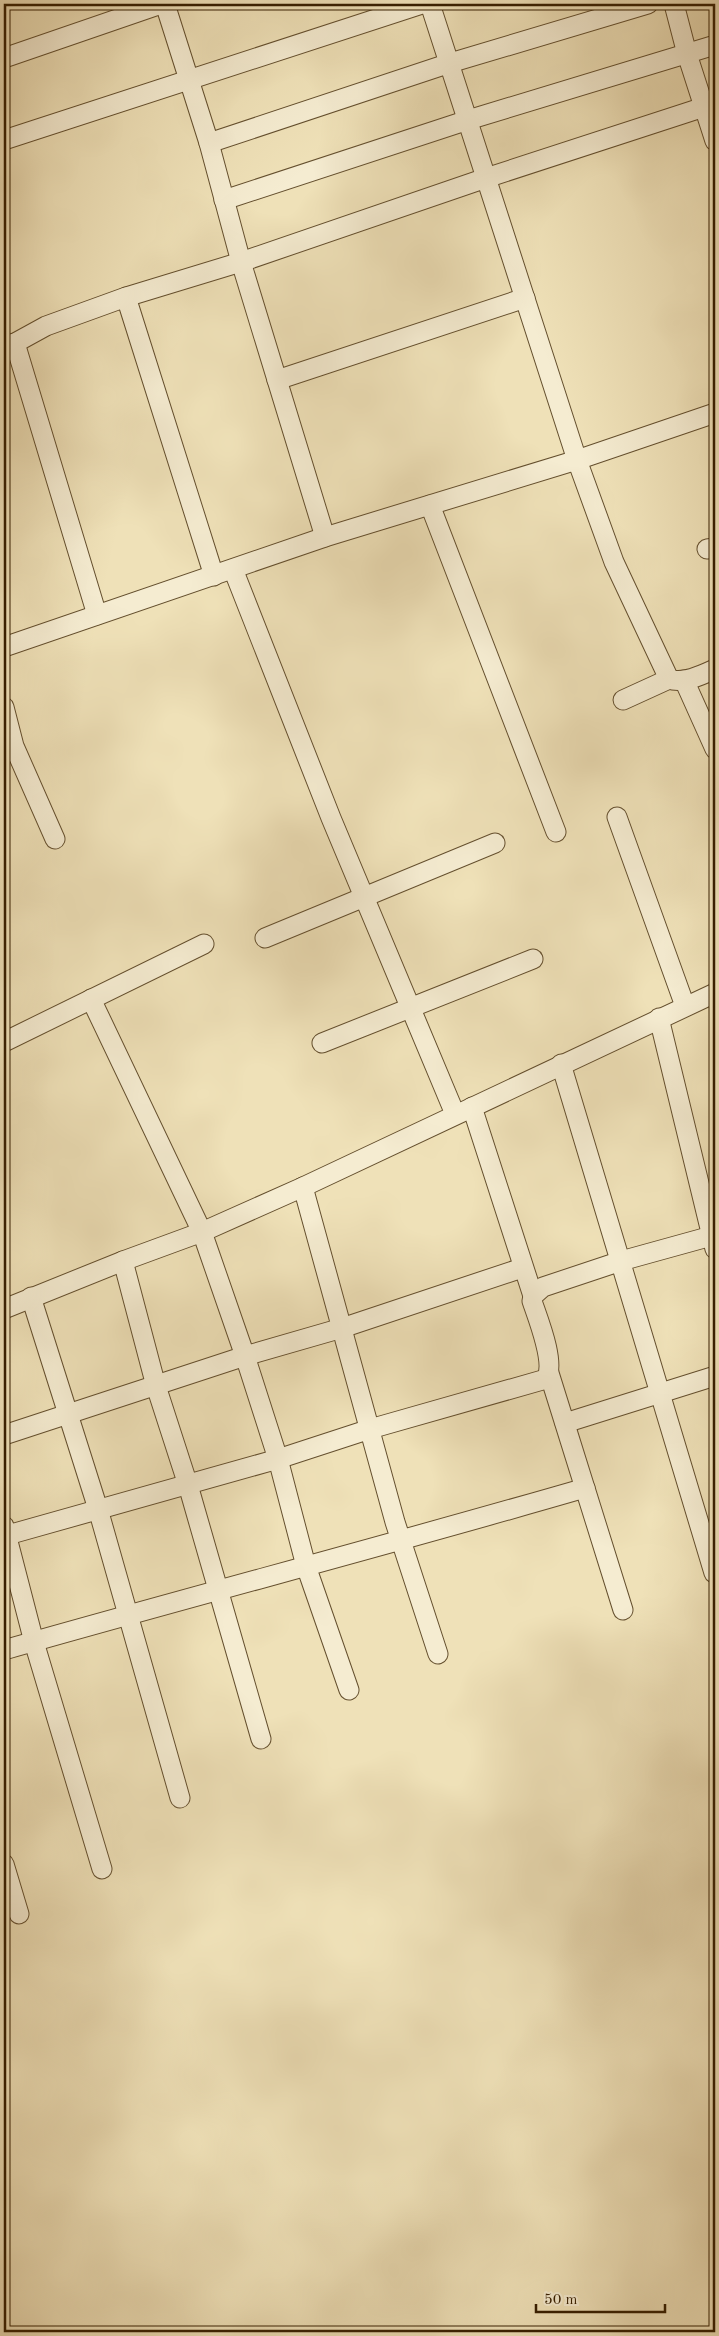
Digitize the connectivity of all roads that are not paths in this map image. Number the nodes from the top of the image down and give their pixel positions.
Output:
1 (163, 4) edge
2 (422, 4) edge
3 (430, 4) edge
4 (648, 4) edge
5 (674, 4) edge
6 (715, 45) edge
7 (687, 54) junction
8 (4, 58) edge
9 (450, 64) junction
10 (189, 81) junction
11 (704, 107) junction
12 (468, 120) junction
13 (4, 140) edge
14 (715, 141) edge
15 (209, 143) junction
16 (486, 178) junction
17 (224, 200) junction
18 (241, 262) junction
19 (126, 298) junction
20 (525, 298) junction
21 (10, 344) edge
22 (277, 380) junction
23 (715, 413) edge
24 (577, 460) junction
25 (430, 505) junction
26 (326, 537) junction
27 (233, 569) junction
28 (214, 576) junction
29 (97, 616) junction
30 (4, 648) edge
31 (715, 669) edge
32 (677, 679) junction
33 (623, 700) dead end
34 (4, 707) edge
35 (715, 749) edge
36 (617, 817) dead end
37 (556, 832) dead end
38 (54, 839) dead end
39 (495, 843) dead end
40 (364, 898) junction
41 (265, 938) dead end
42 (204, 944) dead end
43 (533, 959) dead end
44 (715, 993) edge
45 (91, 999) junction
46 (685, 1006) junction
47 (410, 1007) junction
48 (659, 1018) junction
49 (4, 1042) edge
50 (322, 1043) dead end
51 (561, 1064) junction
52 (464, 1111) junction
53 (303, 1187) junction
54 (202, 1232) junction
55 (714, 1240) edge
56 (123, 1261) junction
57 (621, 1261) junction
58 (522, 1268) junction
59 (533, 1296) junction
60 (32, 1297) junction
61 (4, 1309) edge
62 (342, 1328) junction
63 (245, 1356) junction
64 (549, 1373) junction
65 (715, 1376) edge
66 (156, 1386) junction
67 (659, 1394) junction
68 (69, 1414) junction
69 (565, 1423) junction
70 (370, 1429) junction
71 (4, 1435) edge
72 (278, 1459) junction
73 (188, 1485) junction
74 (585, 1488) junction
75 (98, 1509) junction
76 (5, 1532) edge
77 (402, 1541) junction
78 (306, 1566) junction
79 (714, 1573) dead end
80 (218, 1590) junction
81 (623, 1610) dead end
82 (127, 1616) junction
83 (34, 1642) junction
84 (4, 1650) edge
85 (438, 1654) dead end
86 (349, 1690) dead end
87 (261, 1739) dead end
88 (180, 1798) dead end
89 (4, 1864) edge
90 (102, 1869) dead end
91 (19, 1914) dead end

1 - 8 street
1 - 10 street
2 - 10 street
3 - 9 street
4 - 9 street
5 - 7 street
6 - 7 street
7 - 11 street
7 - 12 street
9 - 12 street
9 - 15 street
10 - 13 street
10 - 15 street
11 - 14 street
11 - 16 street
12 - 16 street
12 - 17 street
15 - 17 street
16 - 18 street
16 - 20 street
17 - 18 street
18 - 19 street
18 - 22 street
19 - 21 street
19 - 28 street
20 - 22 street
20 - 24 street
21 - 29 street
22 - 26 street
23 - 24 street
24 - 25 street
24 - 32 street
25 - 26 street
25 - 37 street
26 - 27 street
27 - 28 street
27 - 40 street
28 - 29 street
29 - 30 street
31 - 32 street
32 - 33 street
32 - 35 street
34 - 38 street
36 - 46 street
39 - 40 street
40 - 41 street
40 - 47 street
42 - 45 street
43 - 47 street
44 - 46 street
45 - 49 street
45 - 54 street
46 - 48 street
47 - 50 street
47 - 52 street
48 - 51 street
48 - 55 street
51 - 52 street
51 - 57 street
52 - 53 street
52 - 58 street
53 - 54 street
53 - 62 street
54 - 56 street
54 - 63 street
55 - 57 street
56 - 60 street
56 - 66 street
57 - 59 street
57 - 67 street
58 - 59 street
58 - 62 street
59 - 64 street
60 - 61 street
60 - 68 street
62 - 63 street
62 - 70 street
63 - 66 street
63 - 72 street
64 - 69 street
64 - 70 street
65 - 67 street
66 - 68 street
66 - 73 street
67 - 69 street
67 - 79 street
68 - 71 street
68 - 75 street
69 - 74 street
70 - 72 street
70 - 77 street
72 - 73 street
72 - 78 street
73 - 75 street
73 - 80 street
74 - 77 street
74 - 81 street
75 - 76 street
75 - 82 street
76 - 83 street
77 - 78 street
77 - 85 street
78 - 80 street
78 - 86 street
80 - 82 street
80 - 87 street
82 - 83 street
82 - 88 street
83 - 84 street
83 - 90 street
89 - 91 street

